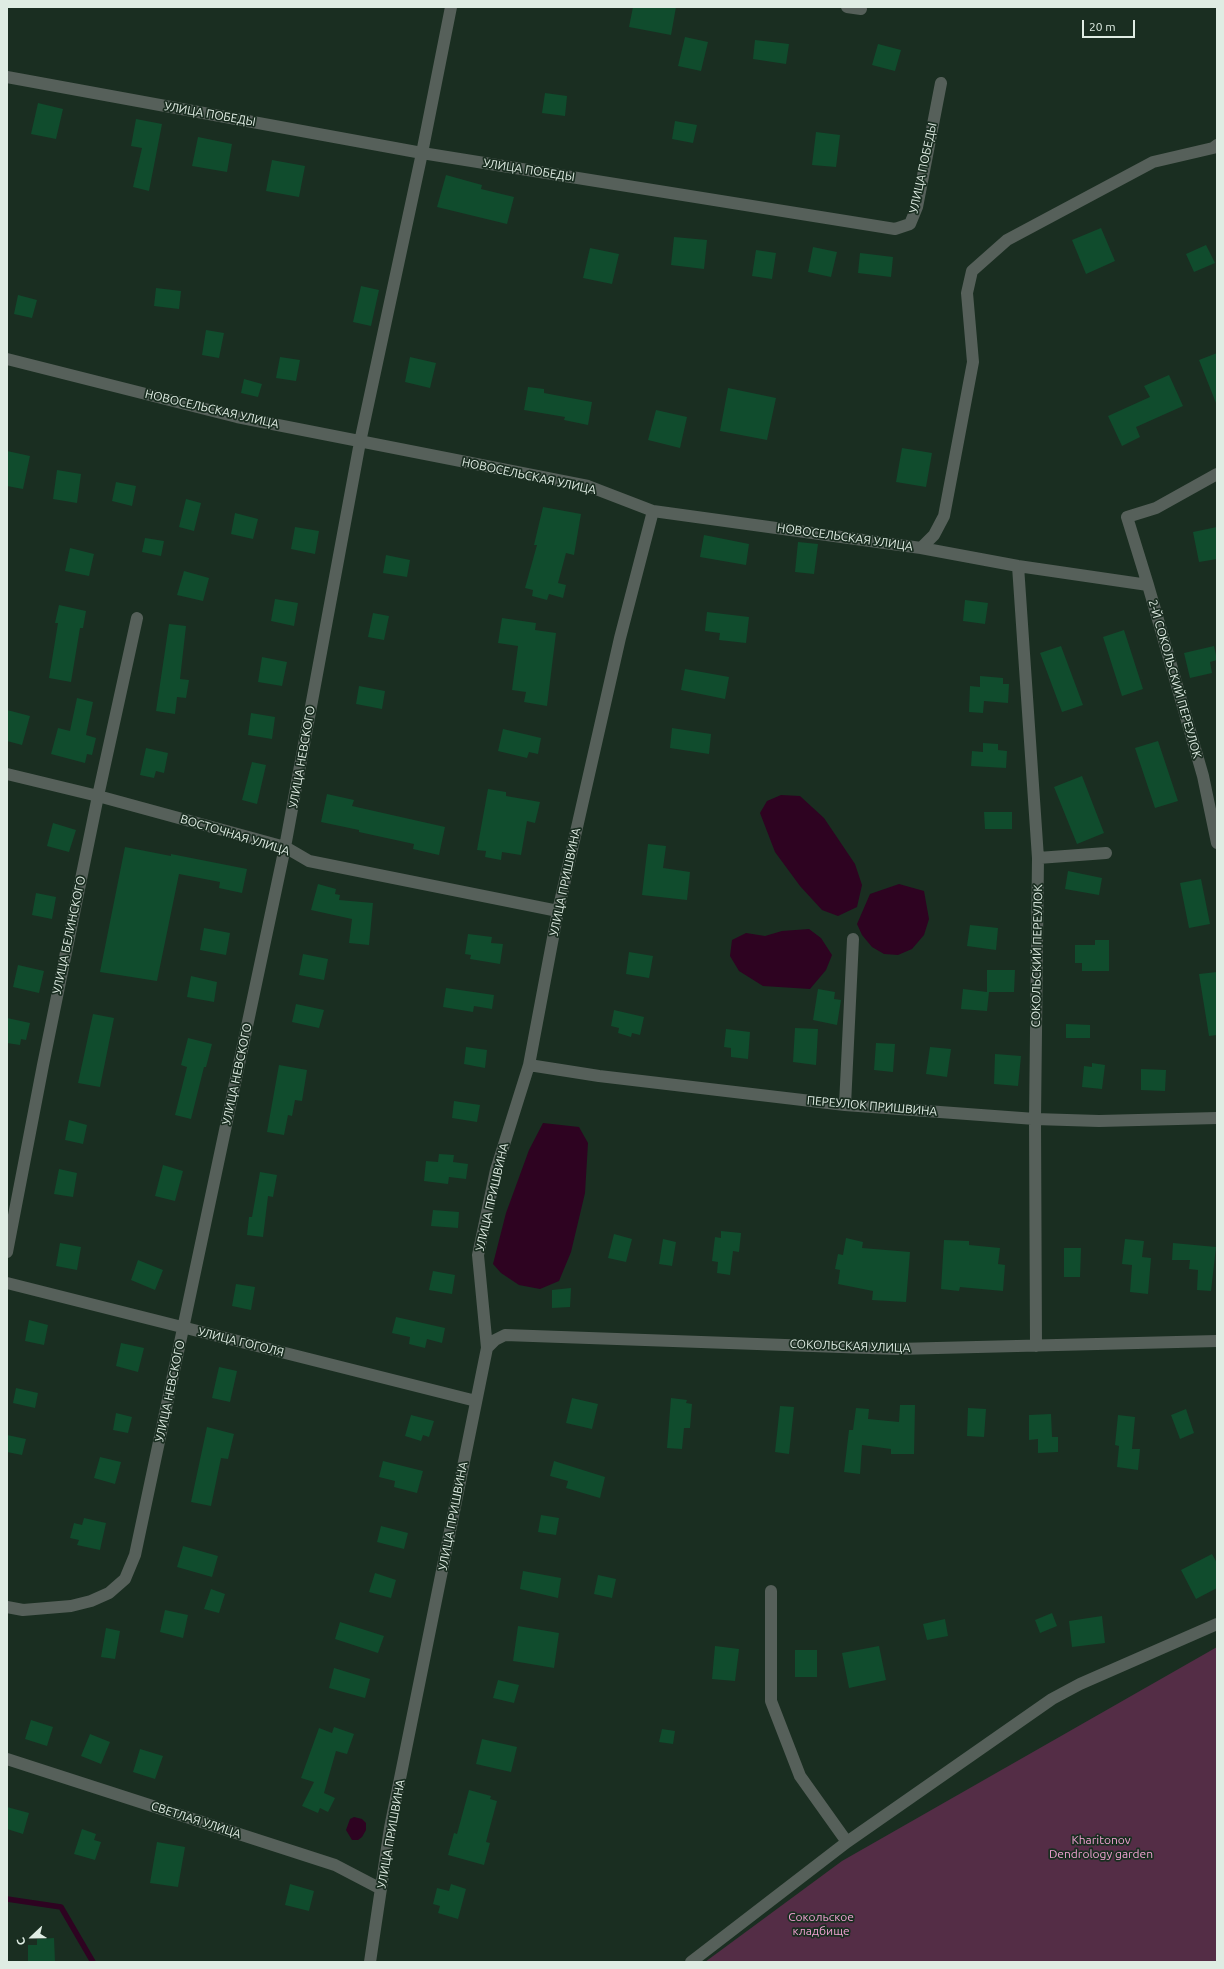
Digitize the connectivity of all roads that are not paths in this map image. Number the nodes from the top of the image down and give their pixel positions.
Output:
1 (451, 7) edge
2 (847, 7) edge
3 (861, 9) dead end
4 (7, 77) edge
5 (941, 83) dead end
6 (1217, 145) edge
7 (422, 153) junction
8 (7, 359) edge
9 (360, 442) junction
10 (1217, 474) edge
11 (653, 511) junction
12 (921, 548) junction
13 (1018, 566) junction
14 (1148, 585) junction
15 (138, 618) dead end
16 (7, 774) edge
17 (98, 796) junction
18 (1217, 841) edge
19 (285, 848) junction
20 (1106, 853) dead end
21 (1038, 858) junction
22 (558, 911) junction
23 (853, 939) dead end
24 (529, 1065) junction
25 (845, 1104) junction
26 (1217, 1118) edge
27 (1035, 1120) junction
28 (7, 1252) edge
29 (7, 1283) edge
30 (183, 1328) junction
31 (1217, 1344) edge
32 (1036, 1346) junction
33 (487, 1348) junction
34 (476, 1400) junction
35 (771, 1592) dead end
36 (7, 1607) edge
37 (1217, 1624) edge
38 (7, 1759) edge
39 (847, 1842) junction
40 (381, 1889) junction
41 (370, 1962) edge
42 (691, 1962) edge

1 - 7 street, УЛИЦА НЕВСКОГО
2 - 3 street
4 - 7 street, УЛИЦА ПОБЕДЫ
5 - 7 street, УЛИЦА ПОБЕДЫ
6 - 12 street
7 - 9 street, УЛИЦА НЕВСКОГО
8 - 9 street, НОВОСЕЛЬСКАЯ УЛИЦА
9 - 11 street, НОВОСЕЛЬСКАЯ УЛИЦА
9 - 19 street, УЛИЦА НЕВСКОГО
10 - 14 street, 2-Й СОКОЛЬСКИЙ ПЕРЕУЛОК
11 - 12 street, НОВОСЕЛЬСКАЯ УЛИЦА
11 - 22 street, УЛИЦА ПРИШВИНА
12 - 13 street, НОВОСЕЛЬСКАЯ УЛИЦА
13 - 14 street, НОВОСЕЛЬСКАЯ УЛИЦА
13 - 21 street, СОКОЛЬСКИЙ ПЕРЕУЛОК
14 - 18 street, 2-Й СОКОЛЬСКИЙ ПЕРЕУЛОК
15 - 17 street, УЛИЦА БЕЛИНСКОГО
16 - 17 street, ВОСТОЧНАЯ УЛИЦА
17 - 19 street, ВОСТОЧНАЯ УЛИЦА
17 - 28 street, УЛИЦА БЕЛИНСКОГО
19 - 22 street, ВОСТОЧНАЯ УЛИЦА
19 - 30 street, УЛИЦА НЕВСКОГО
20 - 21 street
21 - 27 street, СОКОЛЬСКИЙ ПЕРЕУЛОК
22 - 24 street, УЛИЦА ПРИШВИНА
23 - 25 street
24 - 25 street, ПЕРЕУЛОК ПРИШВИНА
24 - 33 street, УЛИЦА ПРИШВИНА
25 - 27 street, ПЕРЕУЛОК ПРИШВИНА
26 - 27 street, ПЕРЕУЛОК ПРИШВИНА
27 - 32 street, СОКОЛЬСКИЙ ПЕРЕУЛОК
29 - 30 street, УЛИЦА ГОГОЛЯ
30 - 34 street, УЛИЦА ГОГОЛЯ
30 - 36 street, УЛИЦА НЕВСКОГО
31 - 32 street, СОКОЛЬСКАЯ УЛИЦА
32 - 33 street, СОКОЛЬСКАЯ УЛИЦА
33 - 34 street, УЛИЦА ПРИШВИНА
34 - 40 street, УЛИЦА ПРИШВИНА
35 - 39 street
37 - 39 street
38 - 40 street, СВЕТЛАЯ УЛИЦА
39 - 42 street
40 - 41 street, УЛИЦА ПРИШВИНА

